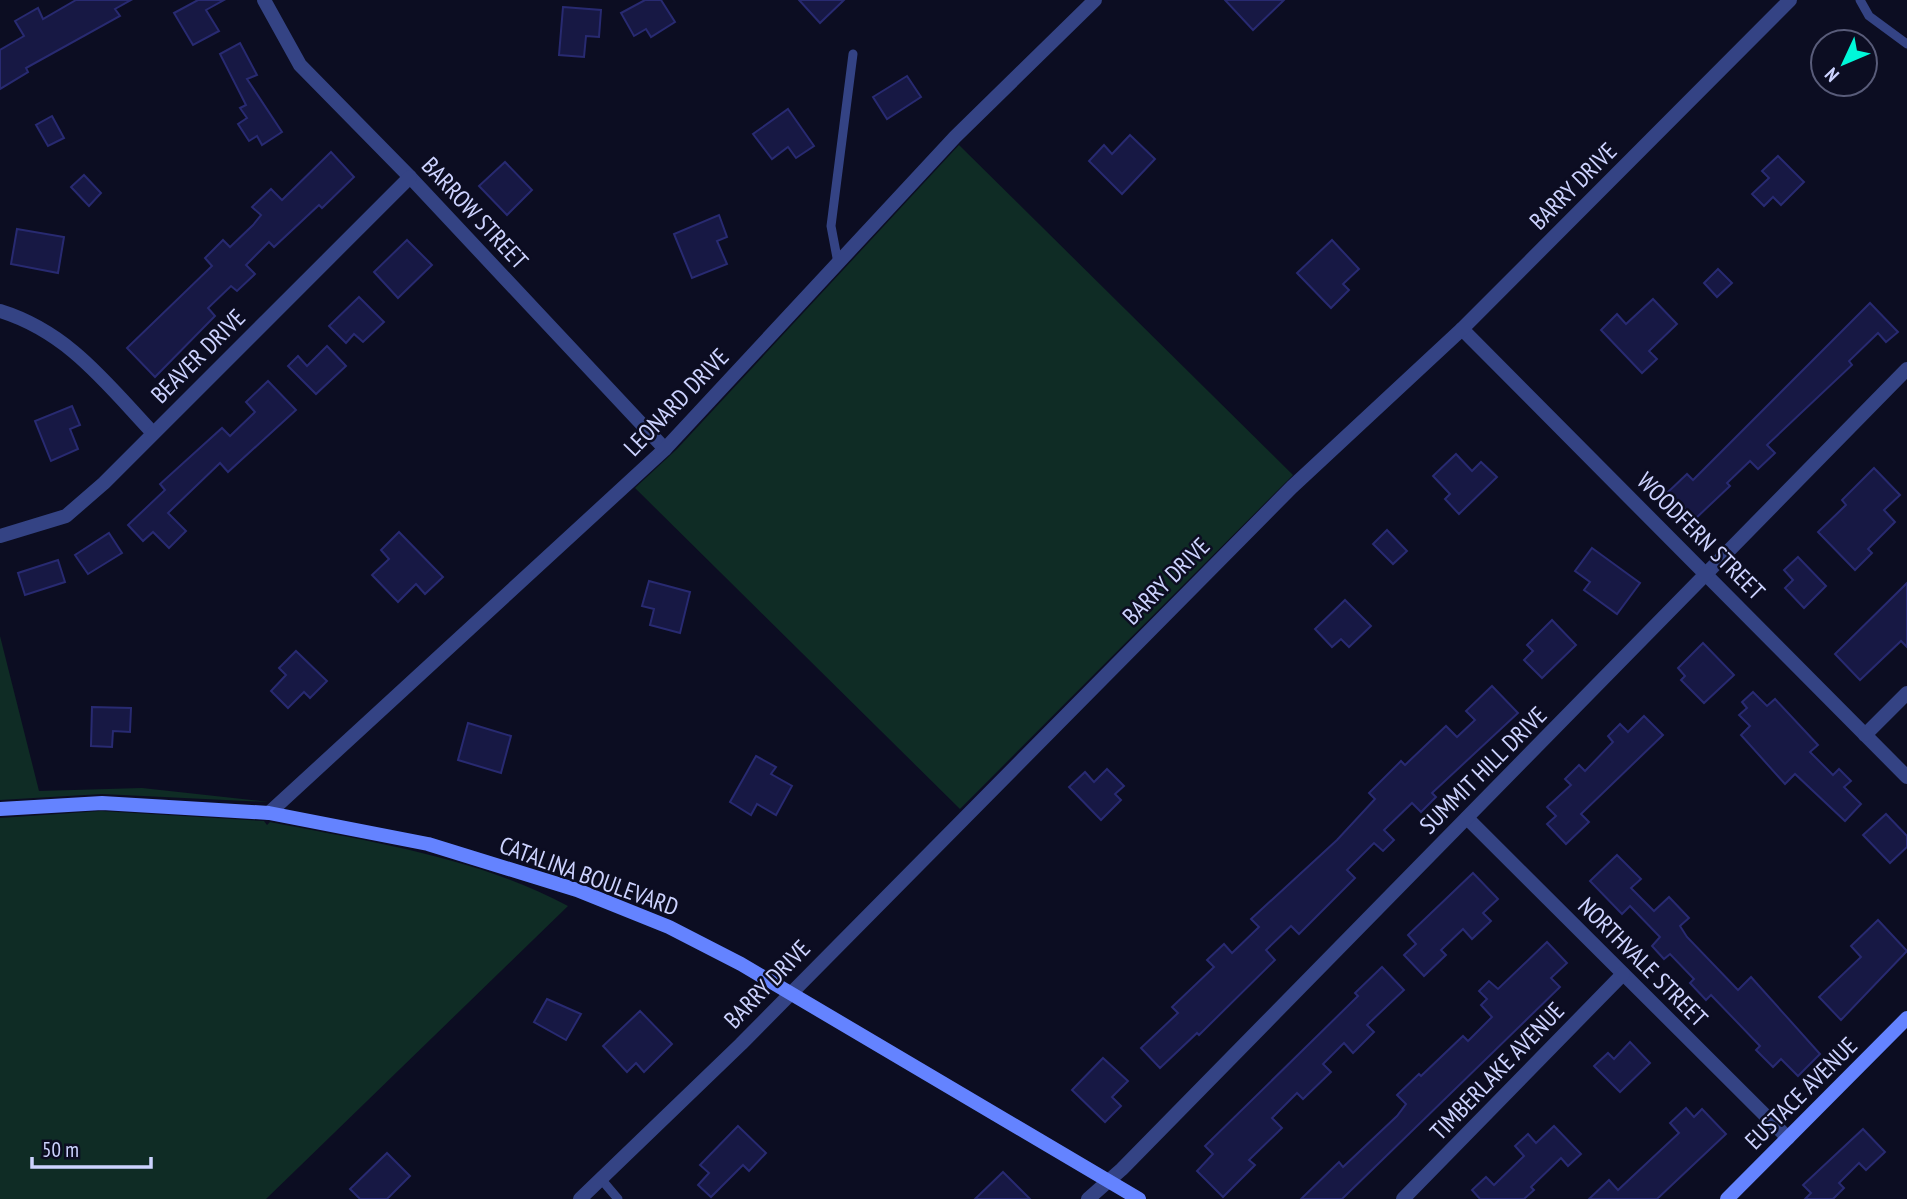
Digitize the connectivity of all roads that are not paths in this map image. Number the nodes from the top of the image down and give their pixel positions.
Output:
1 (264, 0) edge
2 (1095, 0) edge
3 (1790, 0) edge
4 (1860, 0) edge
5 (1907, 44) edge
6 (853, 54) dead end
7 (410, 177) junction
8 (838, 263) junction
9 (0, 311) edge
10 (1462, 329) junction
11 (1907, 369) edge
12 (153, 432) junction
13 (665, 449) junction
14 (0, 536) edge
15 (1707, 574) junction
16 (1907, 693) edge
17 (1865, 735) junction
18 (1907, 777) edge
19 (0, 809) edge
20 (269, 813) junction
21 (1466, 818) junction
22 (1623, 974) junction
23 (790, 993) junction
24 (1907, 1018) edge
25 (1788, 1138) junction
26 (600, 1179) junction
27 (1107, 1180) junction
28 (580, 1199) edge
29 (618, 1199) edge
30 (1088, 1199) edge
31 (1139, 1199) edge
32 (1403, 1199) edge
33 (1727, 1199) edge

1 - 7 street, BARROW STREET
2 - 8 street, LEONARD DRIVE
3 - 10 street, BARRY DRIVE
4 - 5 lane
6 - 8 lane
7 - 12 street, BEAVER DRIVE
7 - 13 street, BARROW STREET
8 - 13 street, LEONARD DRIVE
9 - 12 street
10 - 15 street, WOODFERN STREET
10 - 23 street, BARRY DRIVE
11 - 15 street, SUMMIT HILL DRIVE
12 - 14 street, BEAVER DRIVE
13 - 20 street, LEONARD DRIVE
15 - 17 street, WOODFERN STREET
15 - 21 street, SUMMIT HILL DRIVE
16 - 17 street
17 - 18 street, WOODFERN STREET
19 - 20 street, CATALINA BOULEVARD
20 - 23 street, CATALINA BOULEVARD
21 - 22 street, NORTHVALE STREET
21 - 27 street, SUMMIT HILL DRIVE
22 - 25 street, NORTHVALE STREET
22 - 32 street, TIMBERLAKE AVENUE
23 - 26 street, BARRY DRIVE
23 - 27 street, CATALINA BOULEVARD
24 - 25 street, EUSTACE AVENUE
25 - 33 street, EUSTACE AVENUE
26 - 28 street, BARRY DRIVE
26 - 29 lane
27 - 30 street, SUMMIT HILL DRIVE
27 - 31 street, CATALINA BOULEVARD

